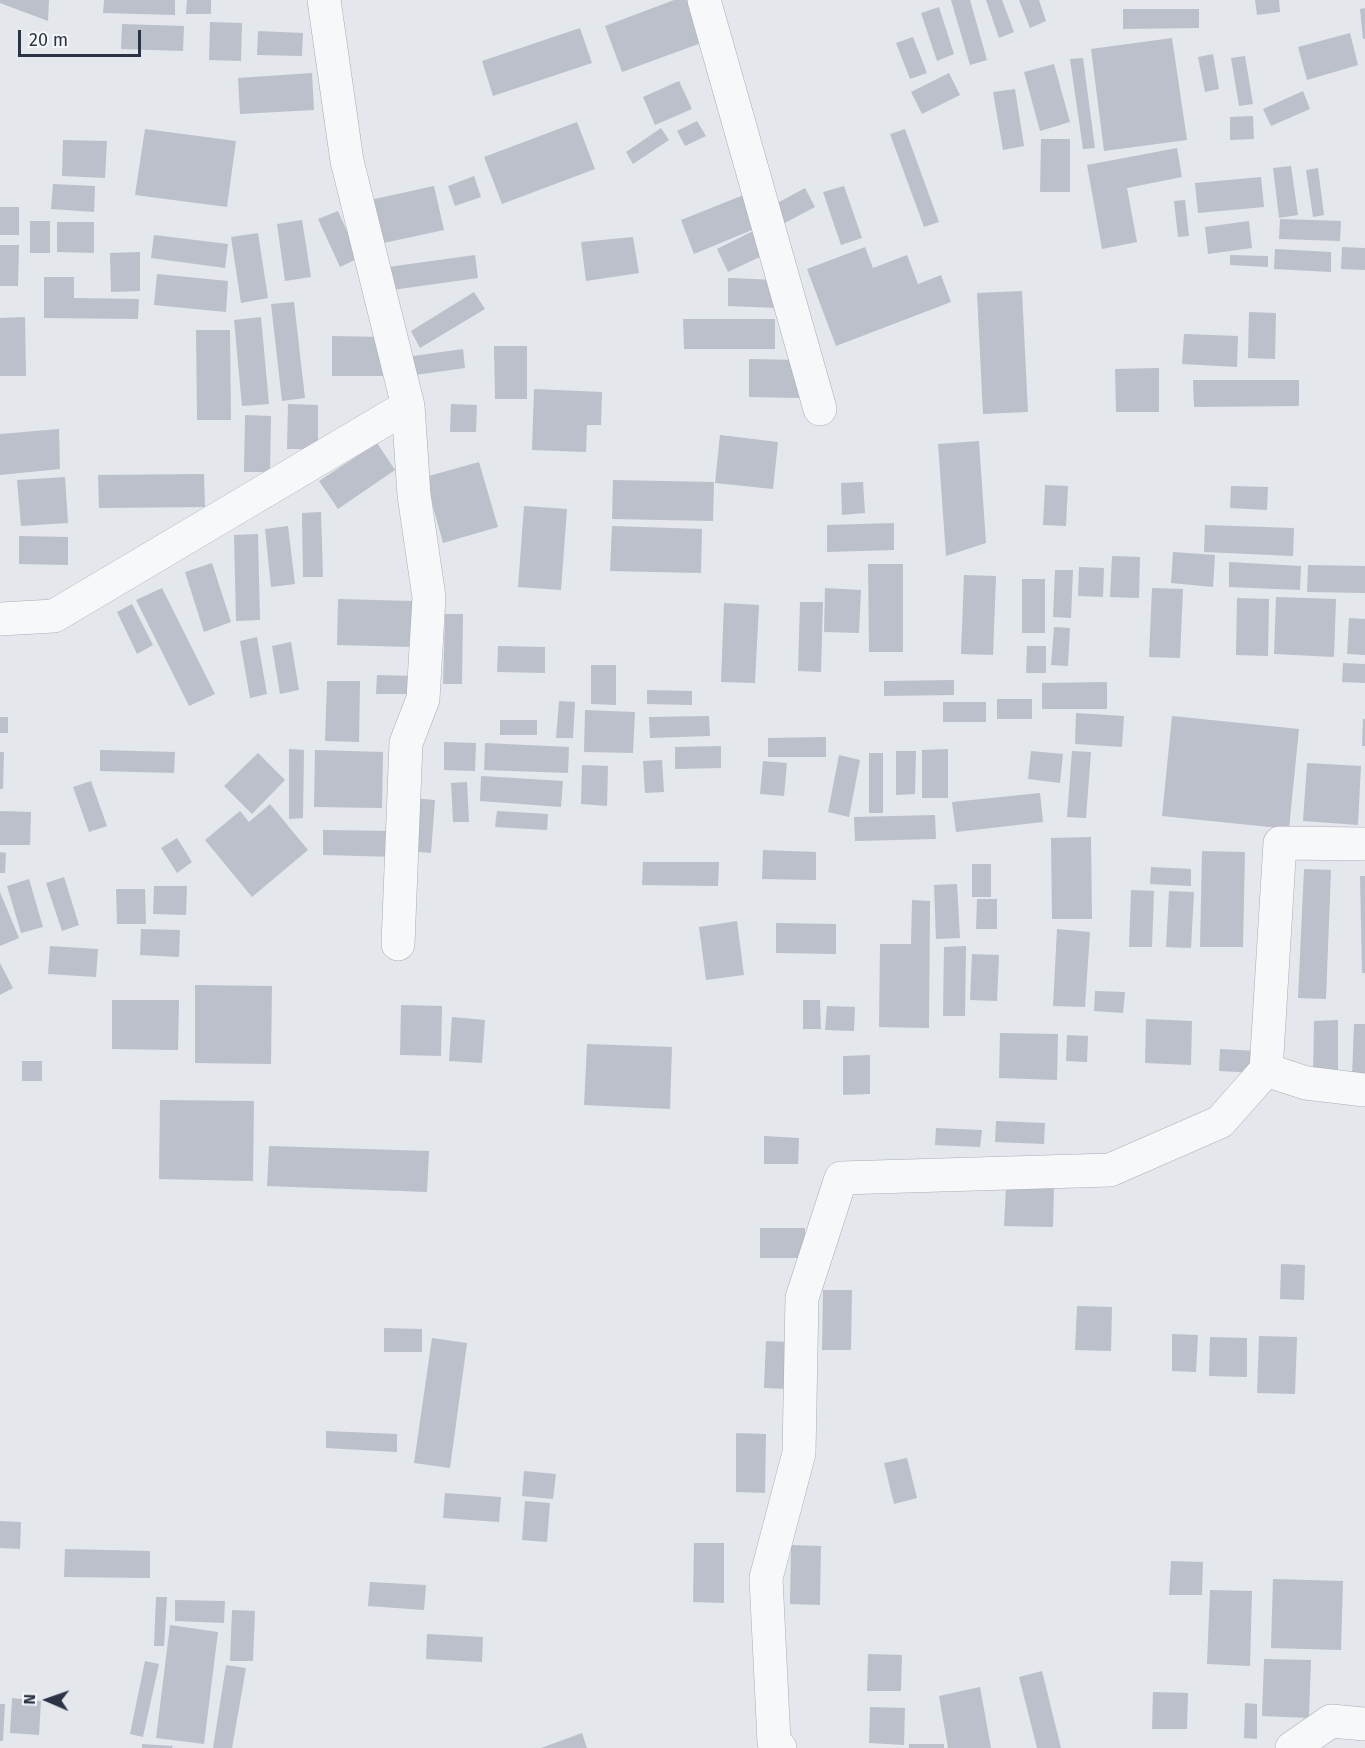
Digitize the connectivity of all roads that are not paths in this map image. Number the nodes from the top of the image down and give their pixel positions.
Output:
1 (324, 0) edge
2 (704, 0) edge
3 (408, 406) junction
4 (820, 409) dead end
5 (0, 619) edge
6 (1365, 844) edge
7 (398, 944) dead end
8 (1266, 1070) junction
9 (1365, 1090) edge
10 (1365, 1724) edge
11 (780, 1748) edge
12 (1292, 1748) edge

1 - 3 street
2 - 4 street
3 - 5 street
3 - 7 street
6 - 8 street
8 - 9 street
8 - 11 street
10 - 12 street

